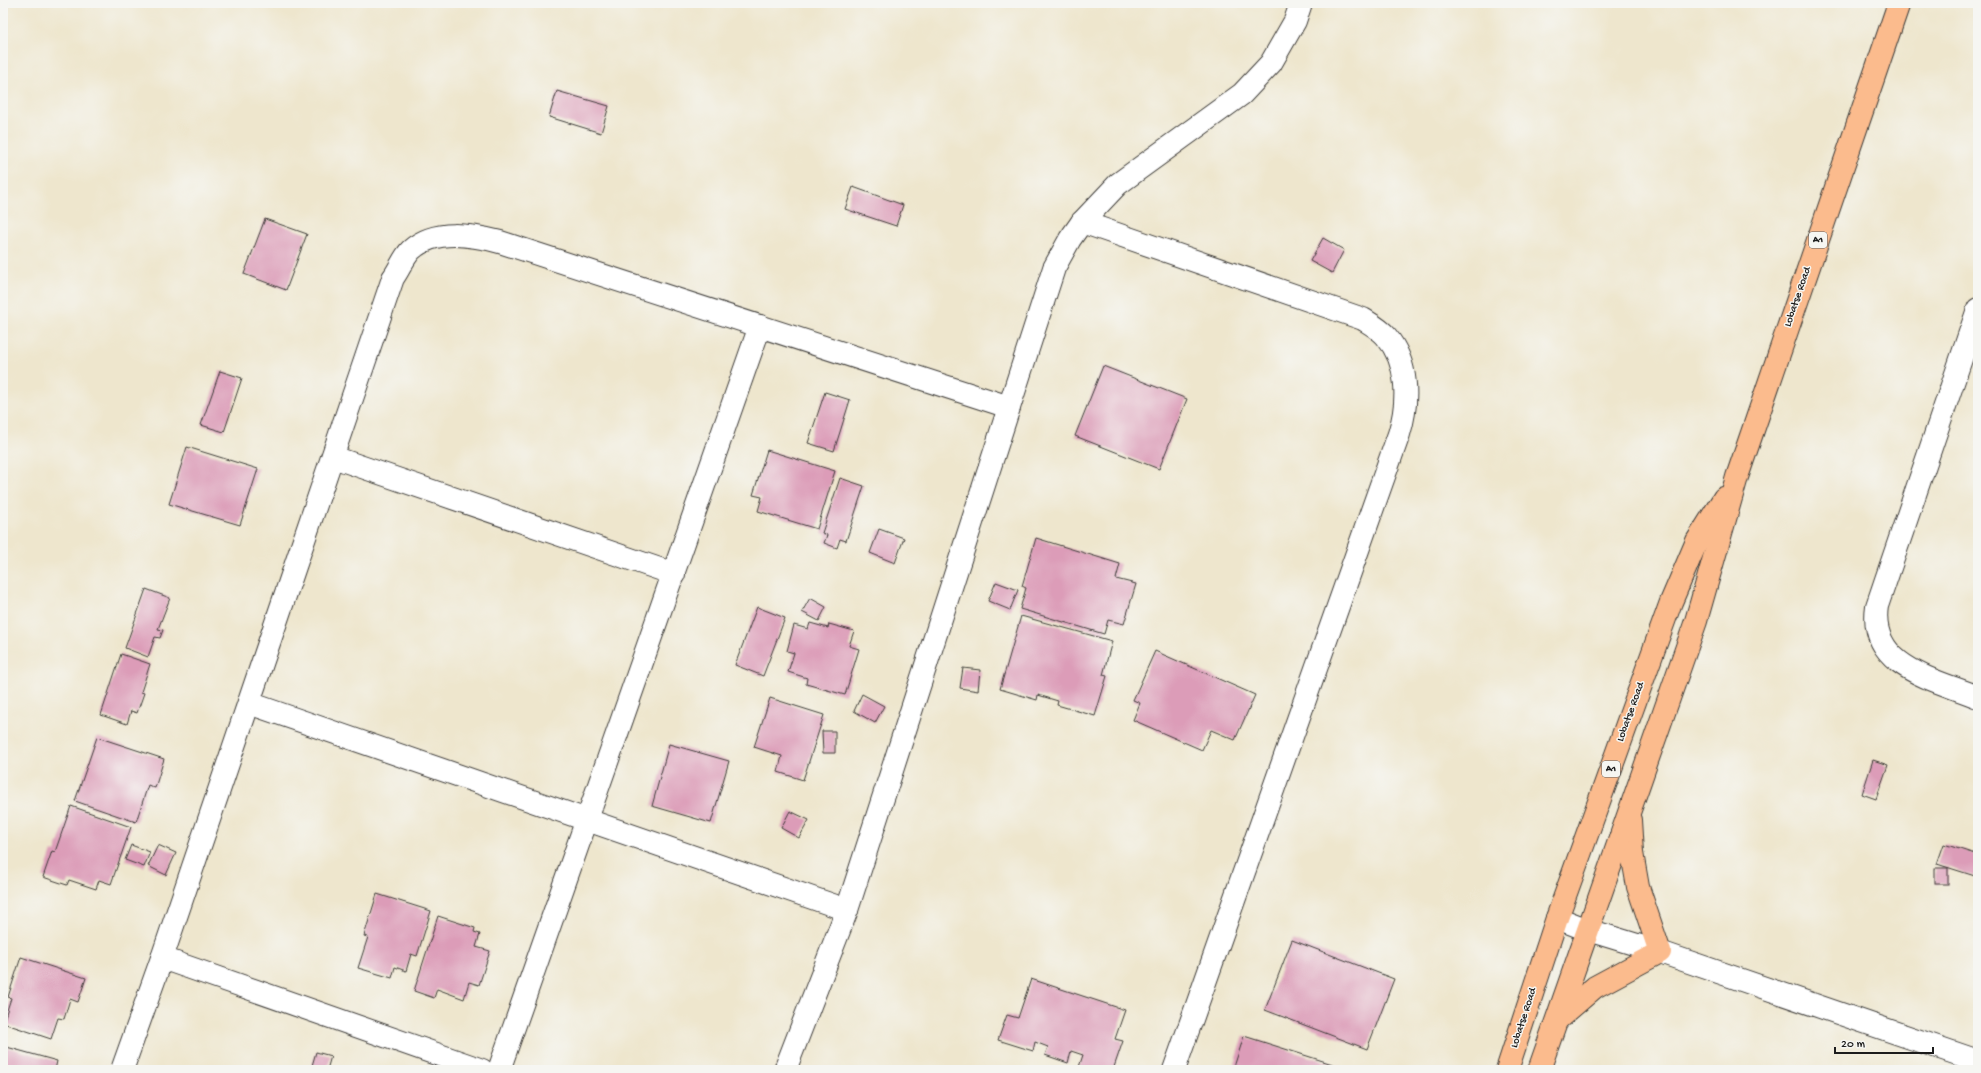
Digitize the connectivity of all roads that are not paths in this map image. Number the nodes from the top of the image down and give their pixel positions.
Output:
1 (1301, 3) edge
2 (1899, 3) edge
3 (1082, 222) junction
4 (1978, 310) edge
5 (760, 326) junction
6 (1009, 407) junction
7 (333, 457) junction
8 (1737, 477) junction
9 (674, 574) junction
10 (1978, 696) edge
11 (249, 703) junction
12 (1630, 809) junction
13 (588, 820) junction
14 (847, 910) junction
15 (1557, 918) junction
16 (1588, 930) junction
17 (1660, 952) junction
18 (162, 958) junction
19 (1557, 1020) junction
20 (1978, 1061) edge
21 (122, 1070) edge
22 (482, 1070) edge
23 (499, 1070) edge
24 (785, 1070) edge
25 (1174, 1070) edge
26 (1507, 1070) edge
27 (1540, 1070) edge

1 - 3 street
2 - 8 highway, Lobatse Road / A1
3 - 6 street
3 - 25 street
4 - 10 street
5 - 6 street
5 - 7 street
5 - 9 street
6 - 14 street
7 - 9 street
7 - 11 street
8 - 12 highway, Lobatse Road / A1
8 - 15 highway, Lobatse Road / A1
9 - 13 street
11 - 13 street
11 - 18 street
12 - 16 highway, Lobatse Road / A1
12 - 17 highway
13 - 14 street
13 - 23 street
14 - 24 street
15 - 16 street
15 - 26 highway, Lobatse Road / A1
16 - 17 street
16 - 19 highway, Lobatse Road / A1
17 - 19 highway
17 - 20 street
18 - 21 street
18 - 22 street
19 - 27 highway, Lobatse Road / A1

